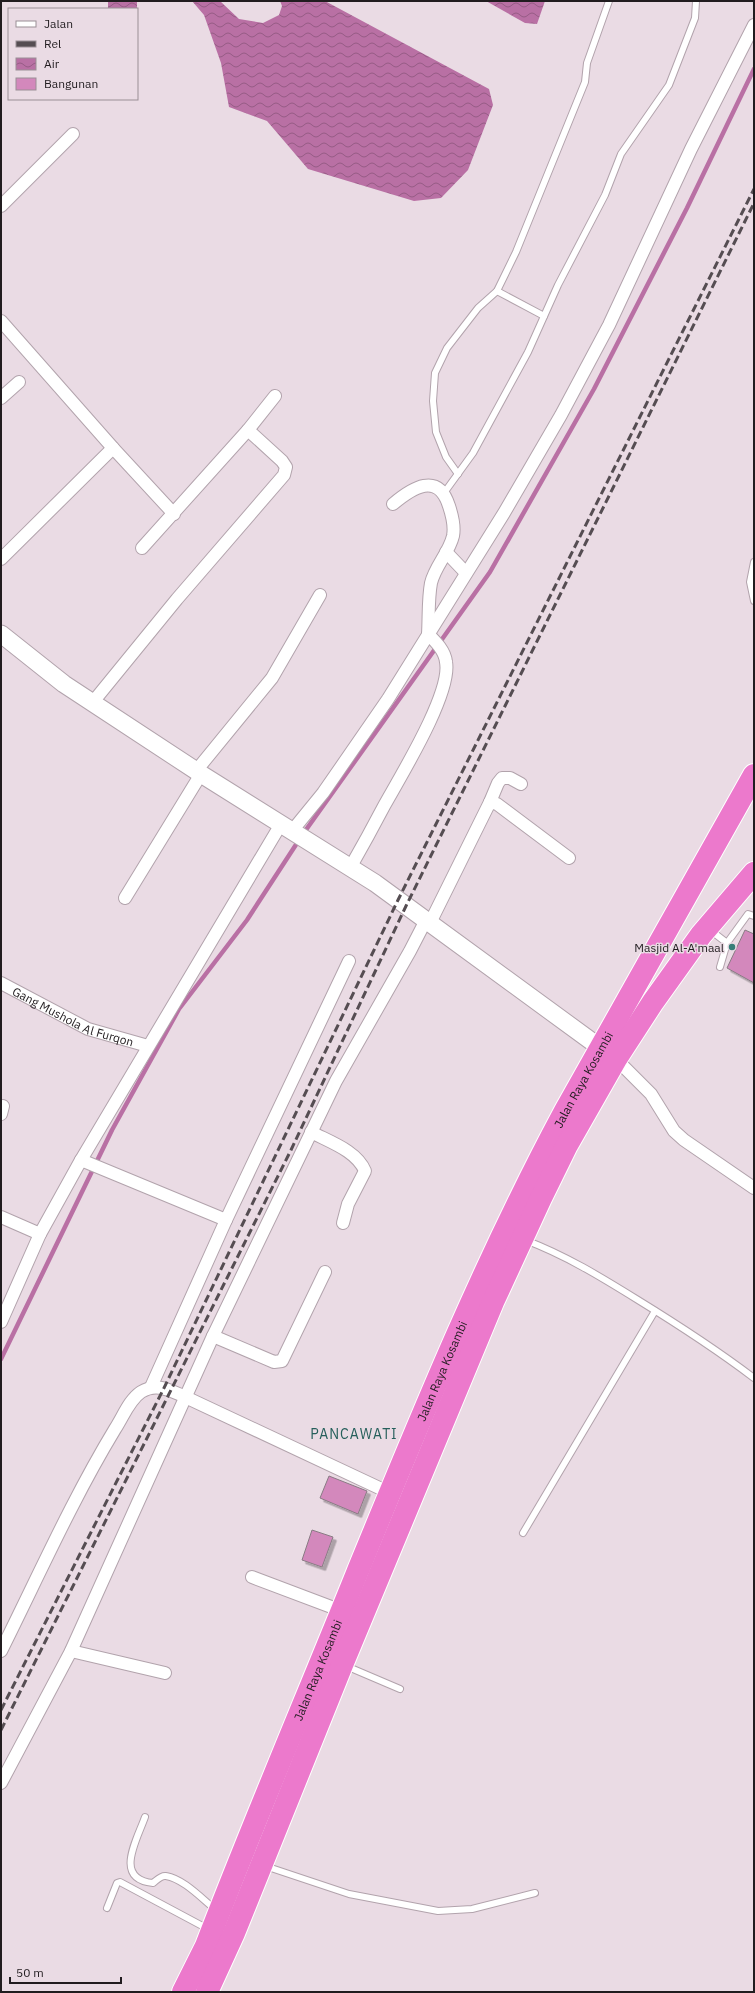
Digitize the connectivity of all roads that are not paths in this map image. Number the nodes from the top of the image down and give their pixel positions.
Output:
1 (609, 1) edge
2 (696, 1) edge
3 (754, 25) edge
4 (73, 134) dead end
5 (1, 206) edge
6 (497, 291) junction
7 (544, 316) junction
8 (1, 321) edge
9 (20, 382) dead end
10 (275, 396) dead end
11 (1, 398) edge
12 (248, 430) junction
13 (113, 448) junction
14 (458, 474) junction
15 (444, 493) junction
16 (393, 504) dead end
17 (174, 514) junction
18 (142, 548) dead end
19 (446, 552) junction
20 (1, 559) edge
21 (754, 562) edge
22 (466, 573) junction
23 (320, 595) dead end
24 (754, 601) edge
25 (1, 634) edge
26 (431, 637) junction
27 (92, 702) junction
28 (198, 773) junction
29 (754, 775) edge
30 (521, 784) dead end
31 (490, 802) junction
32 (291, 830) junction
33 (569, 858) dead end
34 (350, 868) junction
35 (754, 873) edge
36 (125, 898) dead end
37 (754, 916) edge
38 (428, 922) junction
39 (707, 928) junction
40 (727, 943) junction
41 (350, 961) dead end
42 (720, 967) dead end
43 (1, 983) edge
44 (148, 1046) junction
45 (609, 1054) junction
46 (311, 1132) junction
47 (86, 1162) junction
48 (754, 1188) edge
49 (1, 1217) edge
50 (226, 1220) junction
51 (343, 1223) dead end
52 (40, 1234) junction
53 (522, 1239) junction
54 (325, 1272) dead end
55 (655, 1311) junction
56 (1, 1322) edge
57 (213, 1336) junction
58 (754, 1378) edge
59 (151, 1387) junction
60 (185, 1397) junction
61 (390, 1493) junction
62 (523, 1532) dead end
63 (252, 1577) dead end
64 (353, 1603) junction
65 (1, 1651) edge
66 (71, 1651) junction
67 (342, 1665) junction
68 (165, 1673) dead end
69 (400, 1689) dead end
70 (1, 1783) edge
71 (144, 1817) dead end
72 (260, 1864) junction
73 (535, 1893) dead end
74 (107, 1908) dead end
75 (215, 1922) junction
76 (183, 1992) edge
77 (207, 1992) edge

1 - 6 lane
2 - 7 lane
3 - 22 street
4 - 5 street
6 - 7 lane
6 - 14 lane
7 - 14 lane
8 - 13 street
9 - 11 street
10 - 12 street
12 - 17 street
12 - 27 street
13 - 17 street
13 - 20 street
14 - 15 lane
15 - 16 street
15 - 19 street
17 - 18 street
19 - 22 street
19 - 26 street
21 - 24 lane
22 - 26 street
23 - 28 street
25 - 27 street
26 - 32 street
26 - 34 street
27 - 28 street
28 - 32 street
28 - 36 street
29 - 45 highway, Jalan Raya Kosambi
30 - 31 street
31 - 33 street
31 - 38 street
32 - 34 street
32 - 44 street
34 - 38 street
35 - 39 highway, Jalan Raya Kosambi
37 - 40 lane
38 - 45 street
38 - 46 street
39 - 40 lane
39 - 45 highway, Jalan Raya Kosambi
40 - 42 lane
41 - 50 street
43 - 44 street, Gang Mushola Al Furqon
44 - 47 street
45 - 48 street
45 - 53 highway, Jalan Raya Kosambi
45 - 61 highway, Jalan Raya Kosambi
46 - 51 street
46 - 57 street
47 - 50 street
47 - 52 street
49 - 52 street
50 - 59 street
52 - 56 street
53 - 55 lane
53 - 64 highway, Jalan Raya Kosambi
54 - 57 street
55 - 58 lane
55 - 62 lane
57 - 60 street
59 - 60 street
59 - 65 street
60 - 61 street
60 - 66 street
61 - 64 highway, Jalan Raya Kosambi
63 - 64 street
64 - 67 highway, Jalan Raya Kosambi
64 - 75 highway, Jalan Raya Kosambi
66 - 68 street
66 - 70 street
67 - 69 lane
67 - 72 highway, Jalan Raya Kosambi
71 - 75 lane
72 - 73 lane
72 - 77 highway, Jalan Raya Kosambi
74 - 75 lane
75 - 76 highway, Jalan Raya Kosambi

